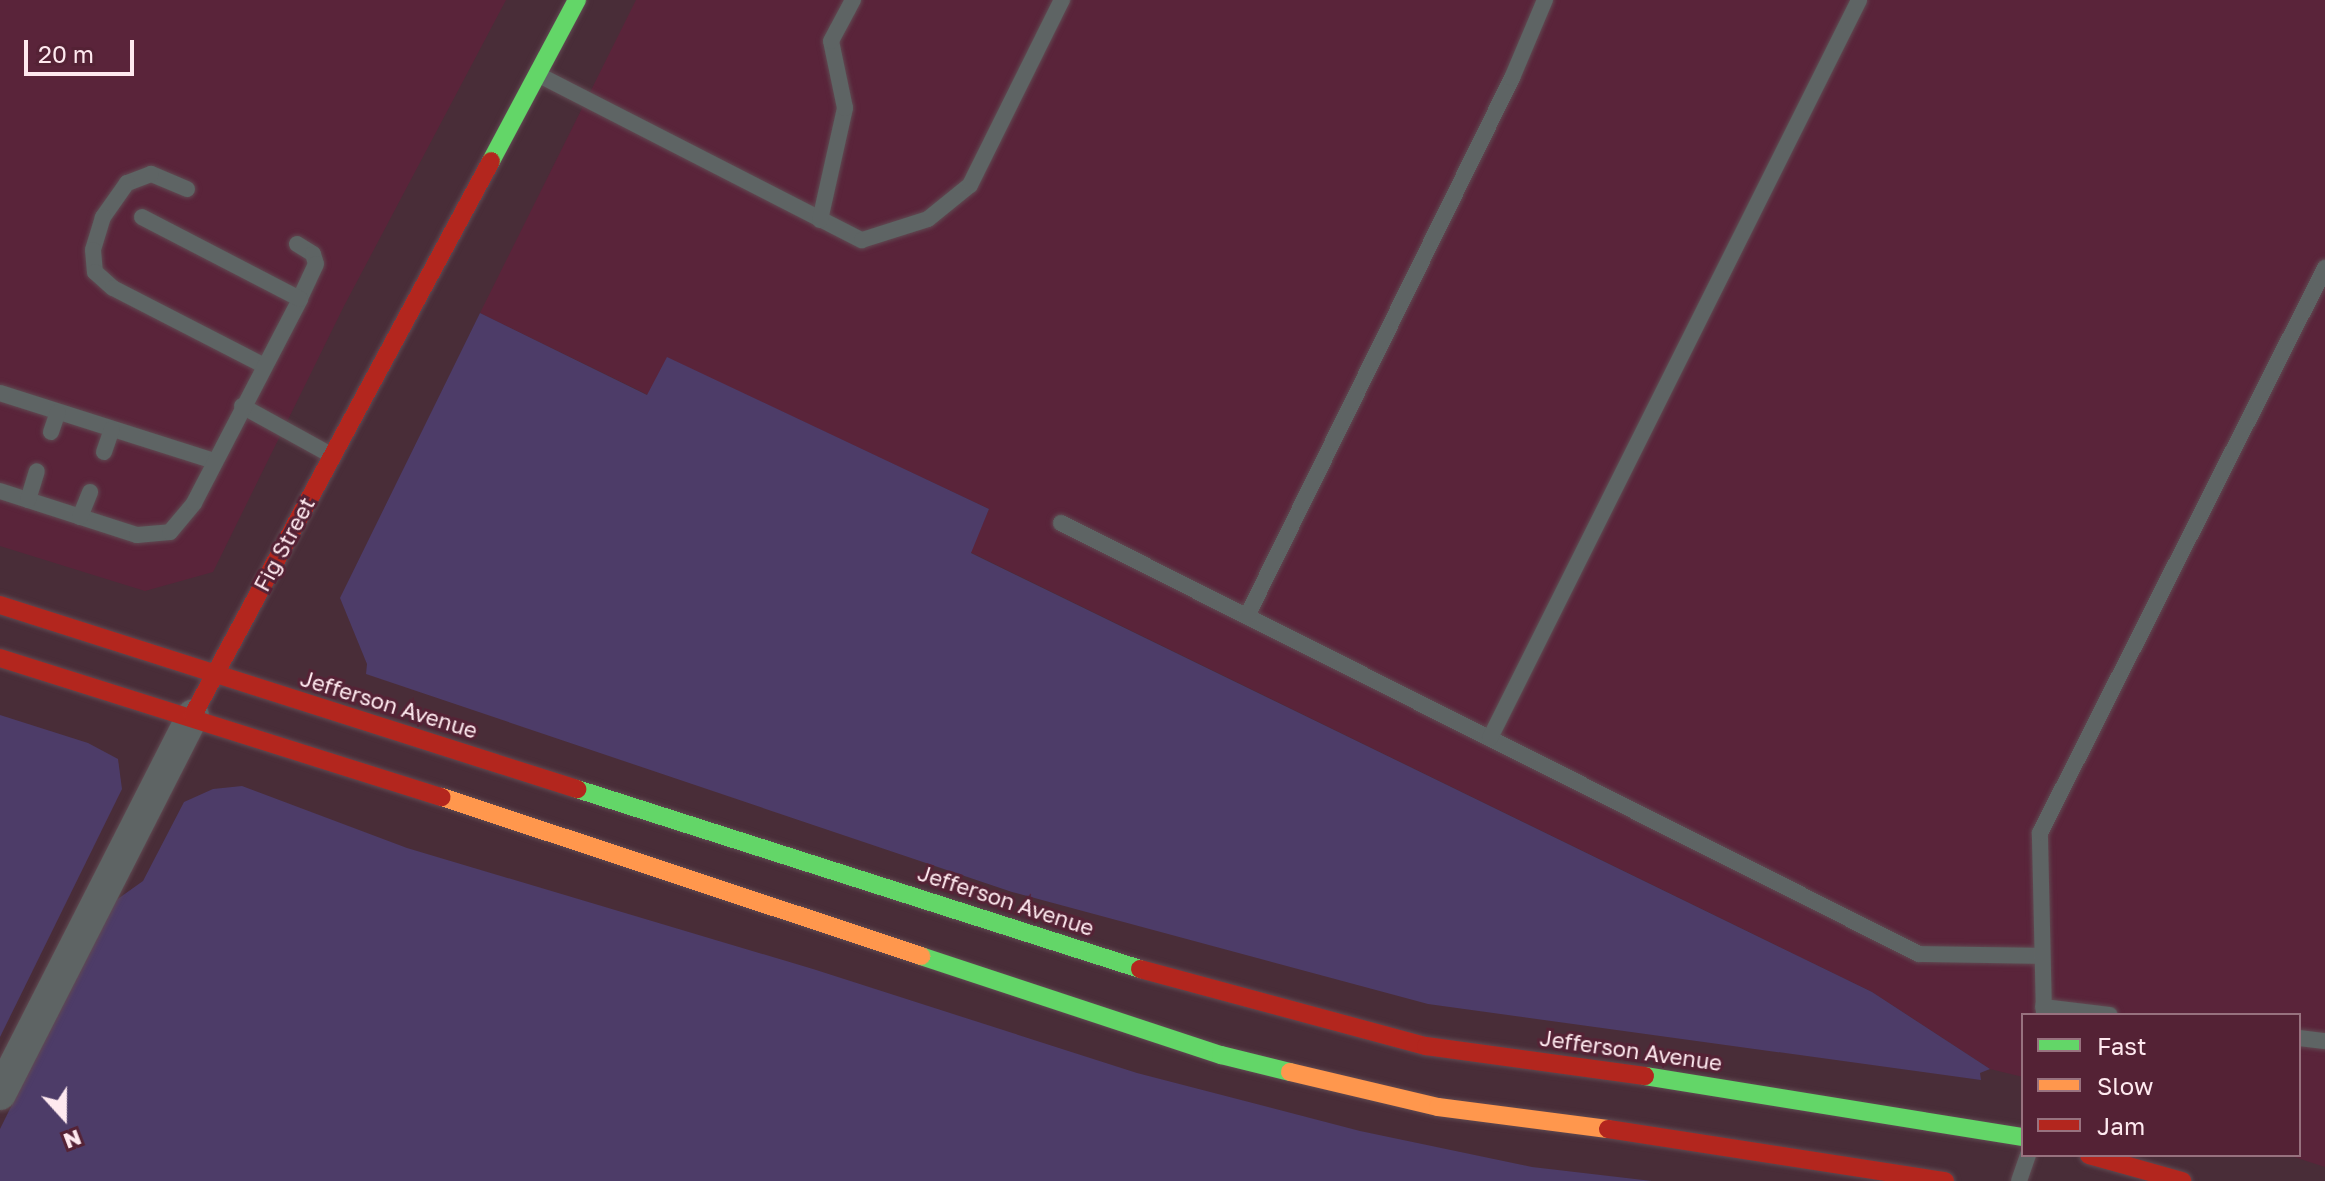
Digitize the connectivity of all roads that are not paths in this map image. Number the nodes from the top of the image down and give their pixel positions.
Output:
1 (577, 0) edge
2 (853, 0) edge
3 (1062, 0) edge
4 (1545, 0) edge
5 (1859, 0) edge
6 (536, 73) junction
7 (187, 189) dead end
8 (142, 217) dead end
9 (820, 220) junction
10 (297, 244) dead end
11 (2325, 268) edge
12 (300, 299) junction
13 (263, 365) junction
14 (1, 397) edge
15 (242, 406) junction
16 (58, 412) junction
17 (112, 429) junction
18 (51, 432) dead end
19 (104, 452) dead end
20 (331, 455) junction
21 (214, 461) junction
22 (37, 471) dead end
23 (0, 491) edge
24 (90, 492) dead end
25 (28, 500) junction
26 (80, 517) junction
27 (1061, 523) dead end
28 (0, 605) edge
29 (1247, 616) junction
30 (0, 658) edge
31 (214, 675) junction
32 (193, 715) junction
33 (1490, 738) junction
34 (2042, 956) junction
35 (2044, 1011) edge
36 (2077, 1013) edge
37 (2301, 1038) edge
38 (2325, 1041) edge
39 (0, 1094) edge
40 (2021, 1137) edge
41 (2027, 1157) edge
42 (2096, 1157) edge
43 (1945, 1181) edge
44 (2019, 1181) edge
45 (2182, 1181) edge

1 - 6 main road, Fig Street
2 - 9 lane
3 - 9 lane
4 - 29 lane
5 - 33 lane
6 - 9 lane
6 - 20 main road, Fig Street
7 - 13 lane
8 - 12 lane
10 - 12 lane
11 - 34 lane
12 - 13 lane
13 - 15 lane
14 - 16 lane
15 - 20 lane
15 - 21 lane
16 - 17 lane
16 - 18 lane
17 - 19 lane
17 - 21 lane
20 - 31 main road, Fig Street
21 - 26 lane
22 - 25 lane
23 - 25 lane
24 - 26 lane
25 - 26 lane
27 - 29 lane
28 - 31 main road, Jefferson Avenue
29 - 33 lane
30 - 32 main road
31 - 32 main road, Fig Street
31 - 40 main road, Jefferson Avenue
32 - 39 street, Fig Street
32 - 43 main road
33 - 34 lane
34 - 35 lane
35 - 36 lane
37 - 38 lane
41 - 44 lane
42 - 45 main road

